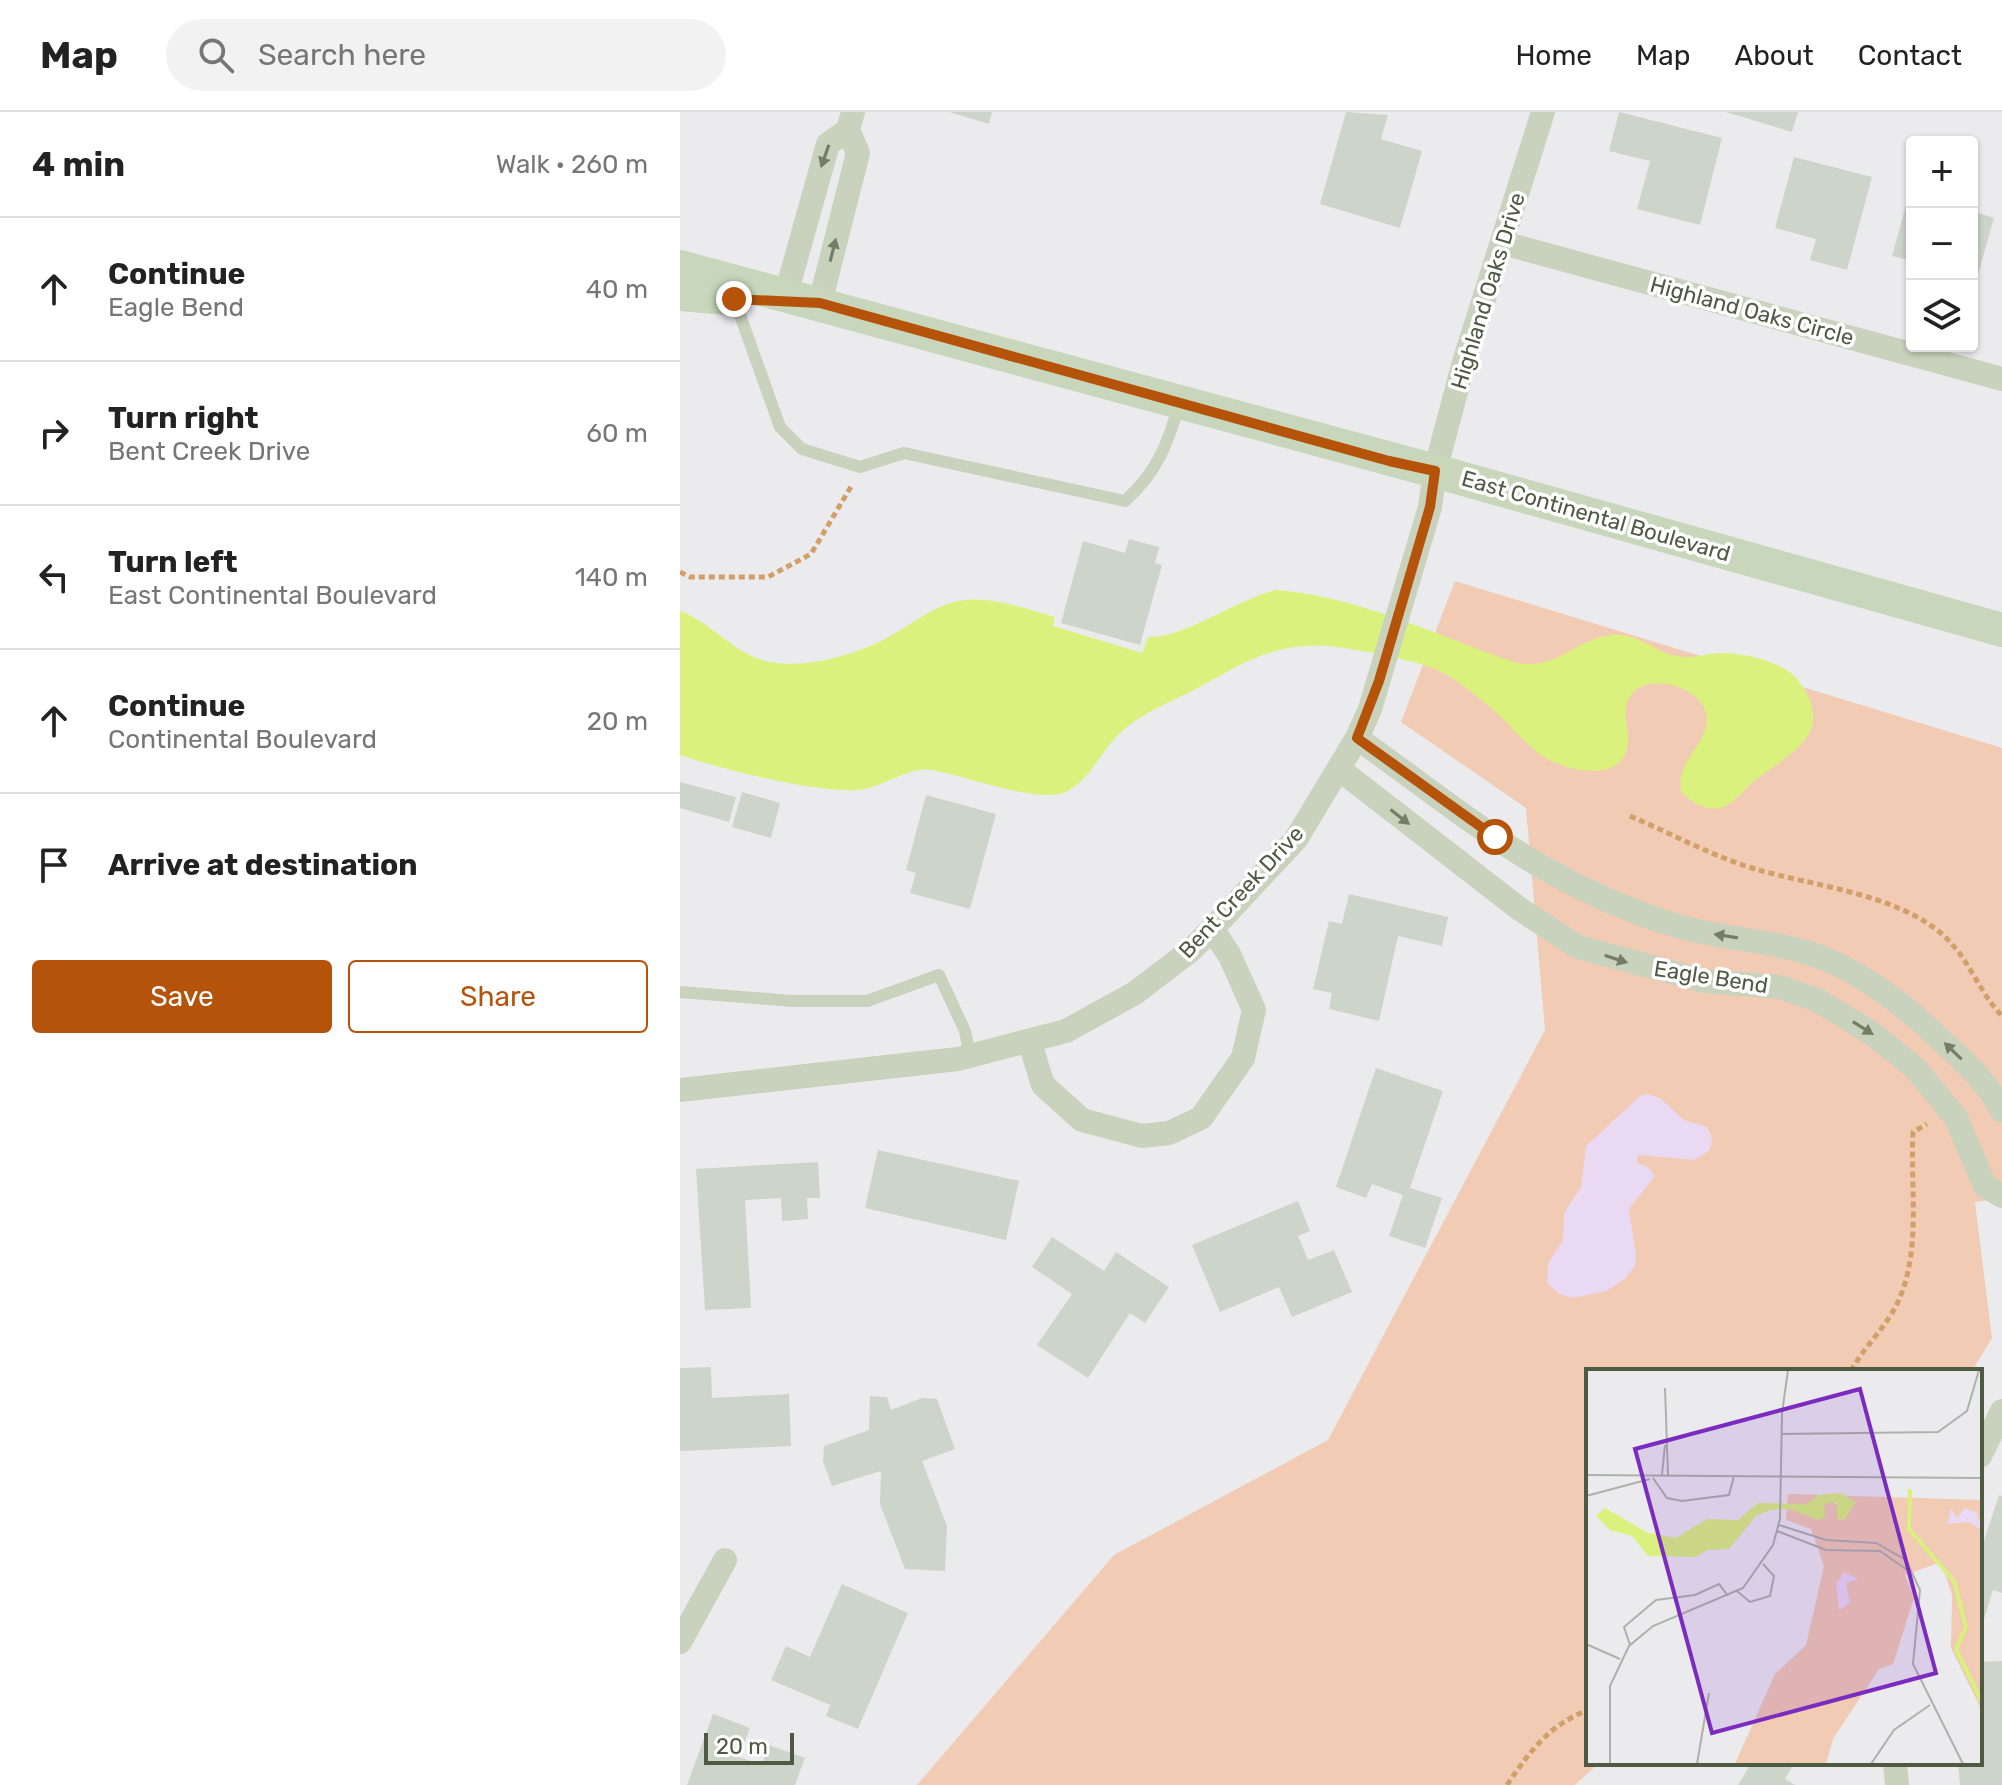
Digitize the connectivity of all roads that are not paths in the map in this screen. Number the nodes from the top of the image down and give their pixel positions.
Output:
1 (1543, 112) edge
2 (851, 121) edge
3 (1503, 243) junction
4 (680, 267) edge
5 (680, 294) edge
6 (786, 294) junction
7 (734, 299) junction
8 (820, 303) junction
9 (2002, 379) edge
10 (1179, 404) junction
11 (1435, 471) junction
12 (2002, 630) edge
13 (1357, 738) junction
14 (1339, 769) junction
15 (1212, 929) junction
16 (680, 992) edge
17 (1030, 1043) junction
18 (970, 1056) junction
19 (680, 1090) edge
20 (2002, 1111) edge
21 (2002, 1196) edge
22 (2002, 1411) edge
23 (1982, 1452) edge
24 (725, 1560) dead end
25 (680, 1642) edge
26 (1895, 1765) edge
27 (1897, 1785) edge

1 - 3 street, Highland Oaks Drive
2 -> 6 street
8 -> 2 street
3 - 9 street, Highland Oaks Circle
3 - 11 street, Highland Oaks Drive
4 - 6 main road, East Continental Boulevard
5 - 7 main road
6 - 8 main road, East Continental Boulevard
7 - 8 main road
7 - 10 lane
8 - 10 main road, East Continental Boulevard
10 - 11 main road, East Continental Boulevard
11 - 12 main road, East Continental Boulevard
11 - 13 street, Bent Creek Drive
13 - 14 street, Bent Creek Drive
20 -> 13 street, Eagle Bend
14 - 15 street, Bent Creek Drive
14 -> 21 street, Eagle Bend
15 - 17 street, Bent Creek Drive
15 - 17 street
16 - 18 lane
17 - 18 street, Bent Creek Drive
18 - 19 street, Bent Creek Drive
22 - 23 street
24 - 25 street
26 - 27 street

